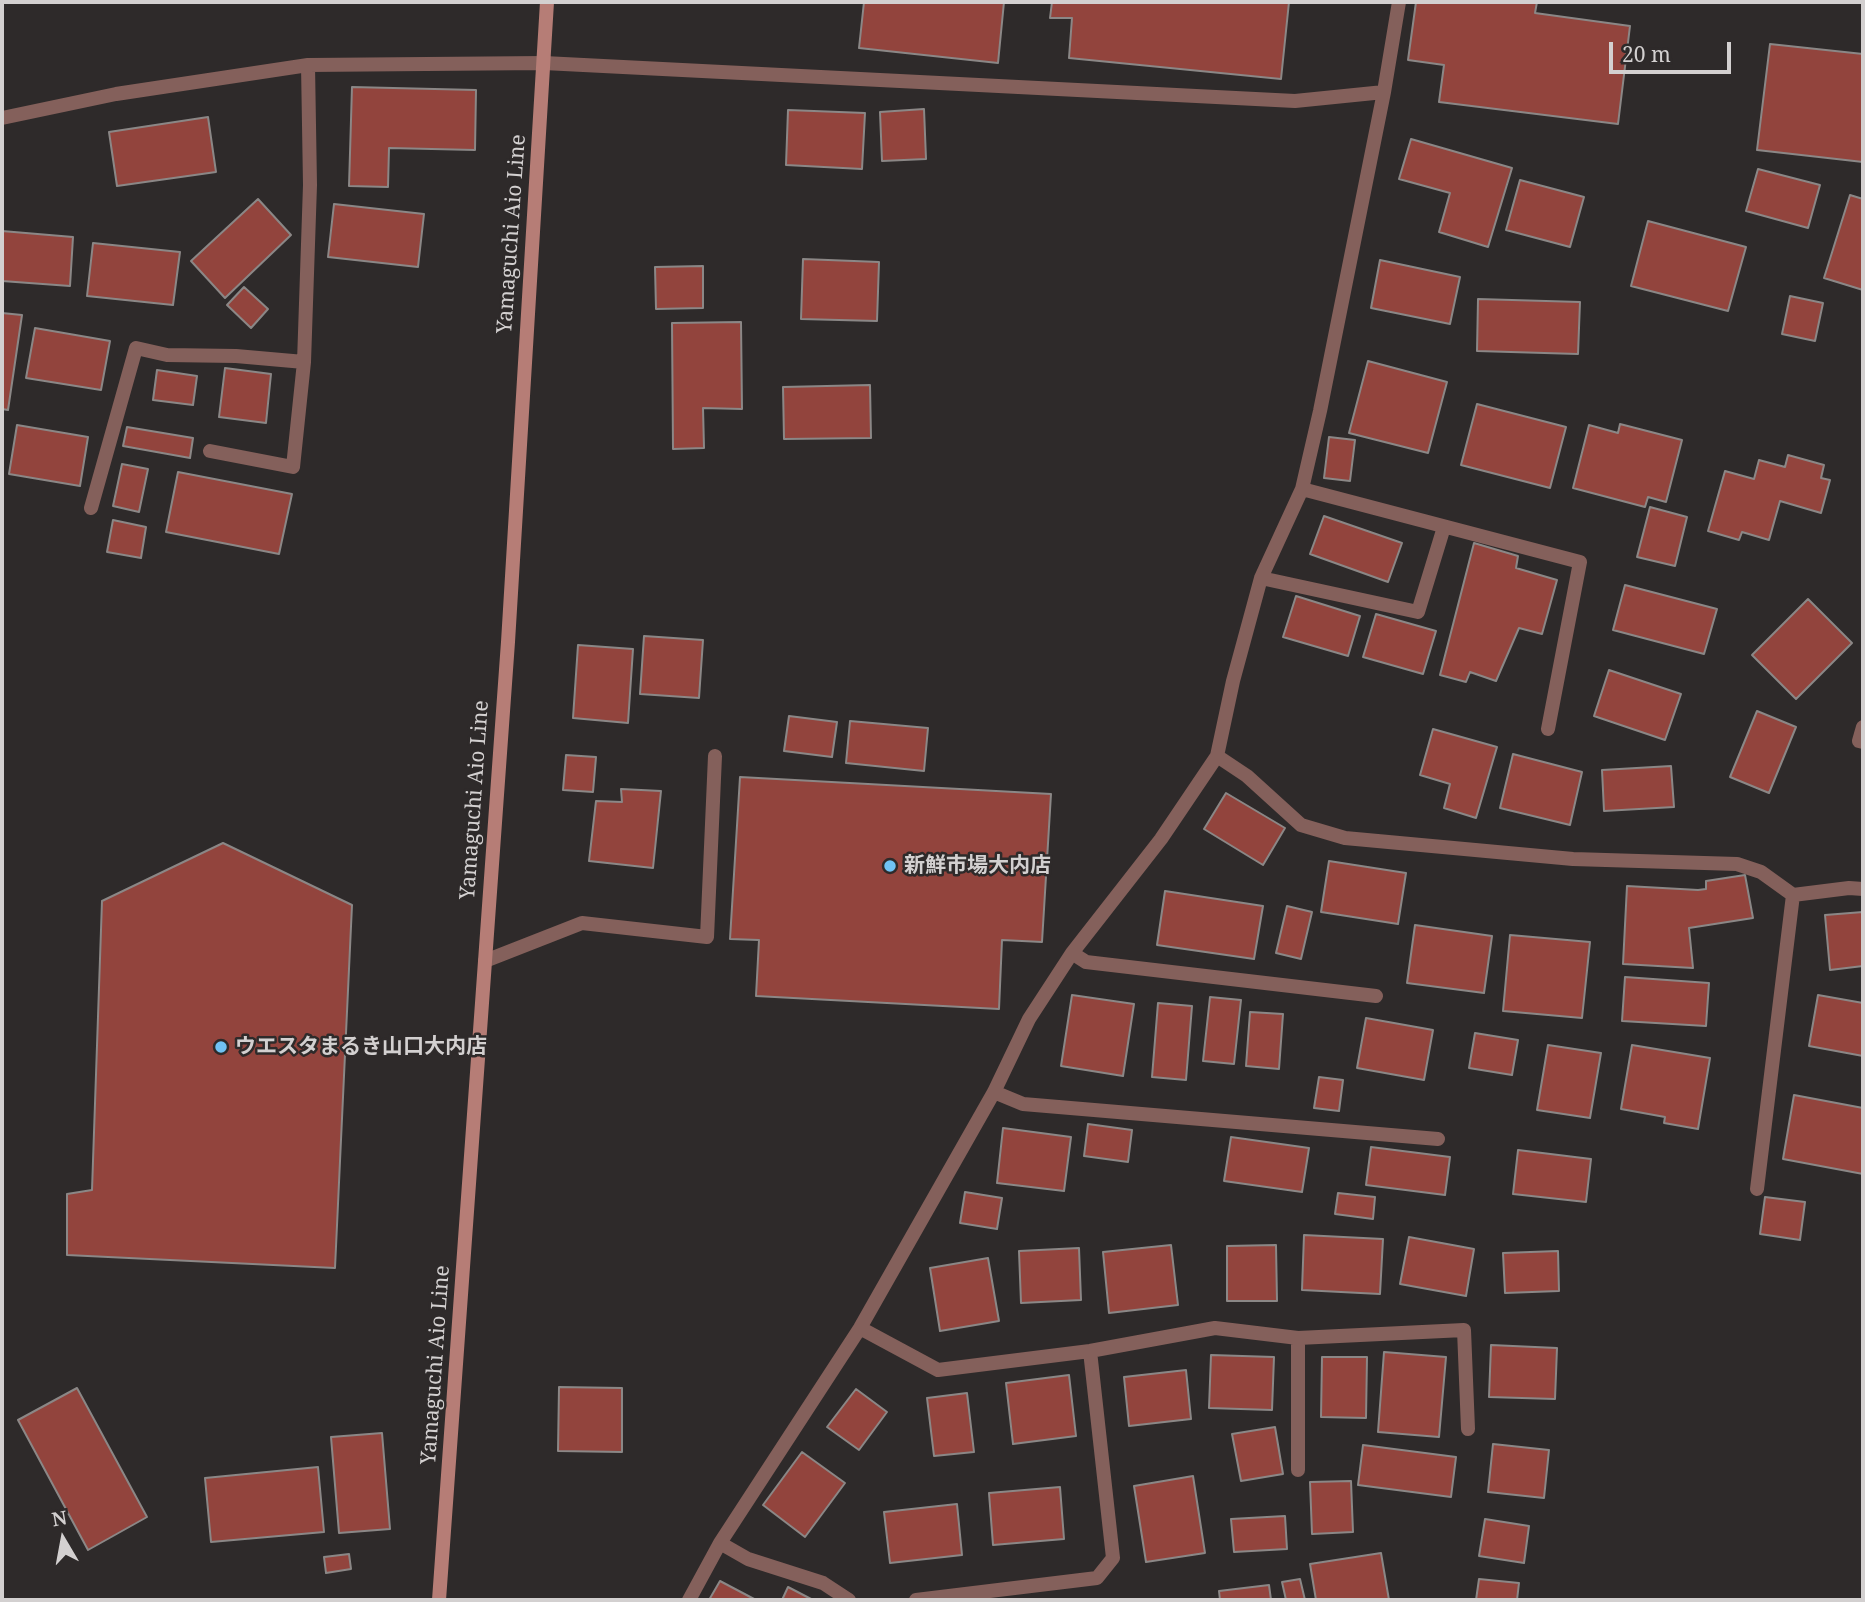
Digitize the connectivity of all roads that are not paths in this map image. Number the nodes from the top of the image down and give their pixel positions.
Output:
1 (547, 2) edge
2 (1399, 2) edge
3 (544, 63) junction
4 (308, 65) junction
5 (1384, 92) junction
6 (2, 118) edge
7 (304, 362) junction
8 (210, 451) dead end
9 (1301, 489) junction
10 (91, 508) dead end
11 (1444, 527) junction
12 (1261, 578) junction
13 (1863, 727) edge
14 (1548, 729) dead end
15 (1863, 742) edge
16 (715, 756) dead end
17 (1217, 756) junction
18 (1863, 889) edge
19 (1793, 895) junction
20 (1072, 953) junction
21 (485, 961) junction
22 (1377, 996) dead end
23 (994, 1092) junction
24 (1438, 1139) dead end
25 (1757, 1189) dead end
26 (860, 1328) junction
27 (1298, 1338) junction
28 (1090, 1351) junction
29 (1468, 1429) dead end
30 (1298, 1470) dead end
31 (720, 1543) junction
32 (439, 1600) edge
33 (689, 1600) edge
34 (849, 1600) edge
35 (916, 1600) edge

1 - 3 main road, Yamaguchi Aio Line
2 - 5 street
3 - 4 street
3 - 5 street
3 - 21 main road, Yamaguchi Aio Line
4 - 6 street
4 - 7 street
5 - 9 street
7 - 8 street
7 - 10 street
9 - 11 street
9 - 12 street
11 - 12 street
11 - 14 street
12 - 17 street
13 - 15 street
16 - 21 street
17 - 19 street
17 - 20 street
18 - 19 street
19 - 25 street
20 - 22 street
20 - 23 street
21 - 32 main road, Yamaguchi Aio Line
23 - 24 street
23 - 26 street
26 - 28 street
26 - 31 street
27 - 28 street
27 - 29 street
27 - 30 street
28 - 35 street
31 - 33 street
31 - 34 street

